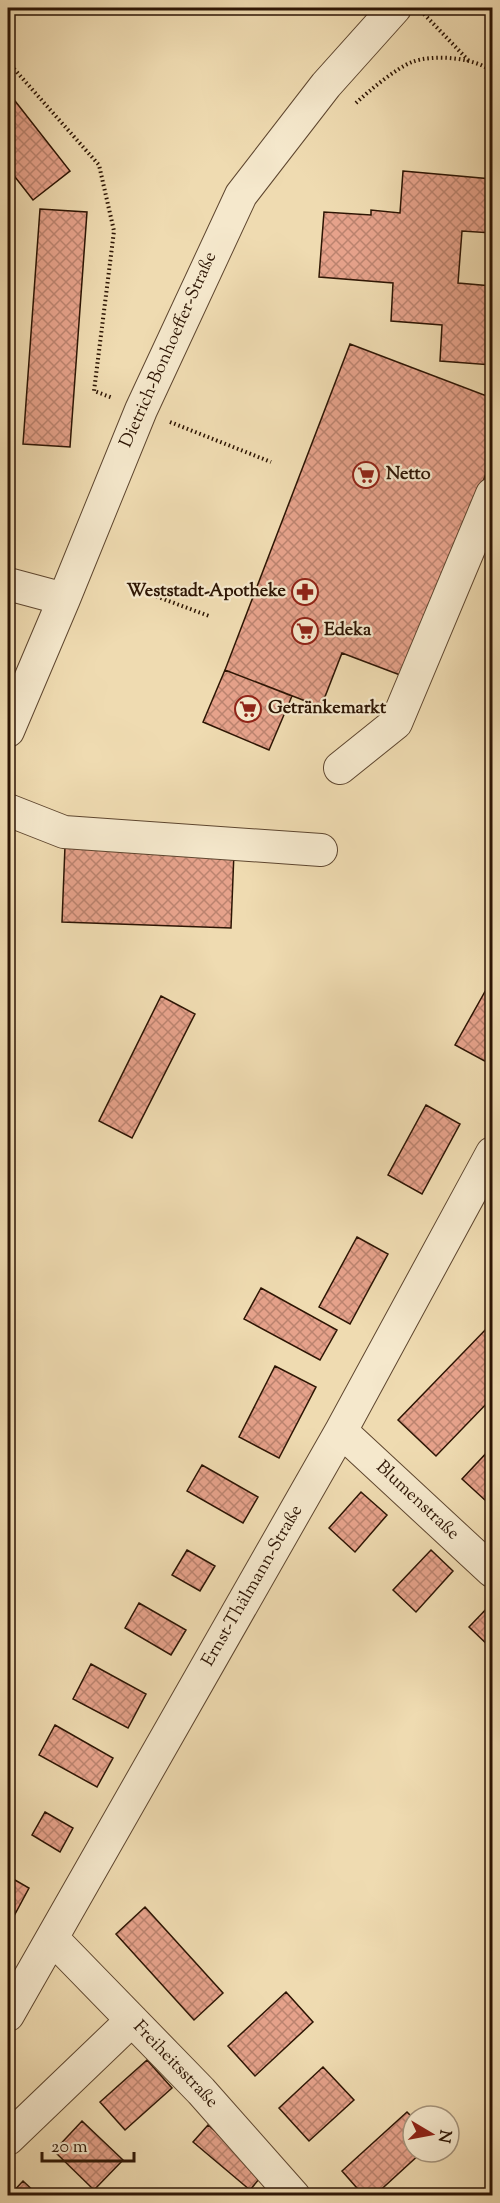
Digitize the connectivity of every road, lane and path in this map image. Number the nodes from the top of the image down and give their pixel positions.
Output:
1 (395, 8) edge
2 (417, 8) edge
3 (469, 61) junction
4 (8, 62) edge
5 (492, 72) edge
6 (349, 108) dead end
7 (141, 410) junction
8 (271, 462) dead end
9 (492, 494) edge
10 (8, 584) edge
11 (131, 587) dead end
12 (64, 599) junction
13 (209, 616) dead end
14 (8, 731) edge
15 (340, 768) dead end
16 (8, 810) edge
17 (321, 850) dead end
18 (492, 1153) edge
19 (341, 1431) junction
20 (492, 1571) edge
21 (52, 1939) junction
22 (8, 2015) edge
23 (132, 2020) junction
24 (8, 2139) edge
25 (294, 2196) edge

1 - 7 street, Dietrich-Bonhoeffer-Straße
2 - 3 path
3 - 5 path
3 - 6 path
4 - 7 path
7 - 8 path
7 - 12 street, Dietrich-Bonhoeffer-Straße
9 - 15 street
10 - 12 street
11 - 13 path
12 - 14 street, Dietrich-Bonhoeffer-Straße
16 - 17 street
18 - 19 street, Ernst-Thälmann-Straße
19 - 20 street, Blumenstraße
19 - 21 street, Ernst-Thälmann-Straße
21 - 22 street, Ernst-Thälmann-Straße
21 - 23 street, Freiheitsstraße
23 - 24 street
23 - 25 street, Freiheitsstraße

